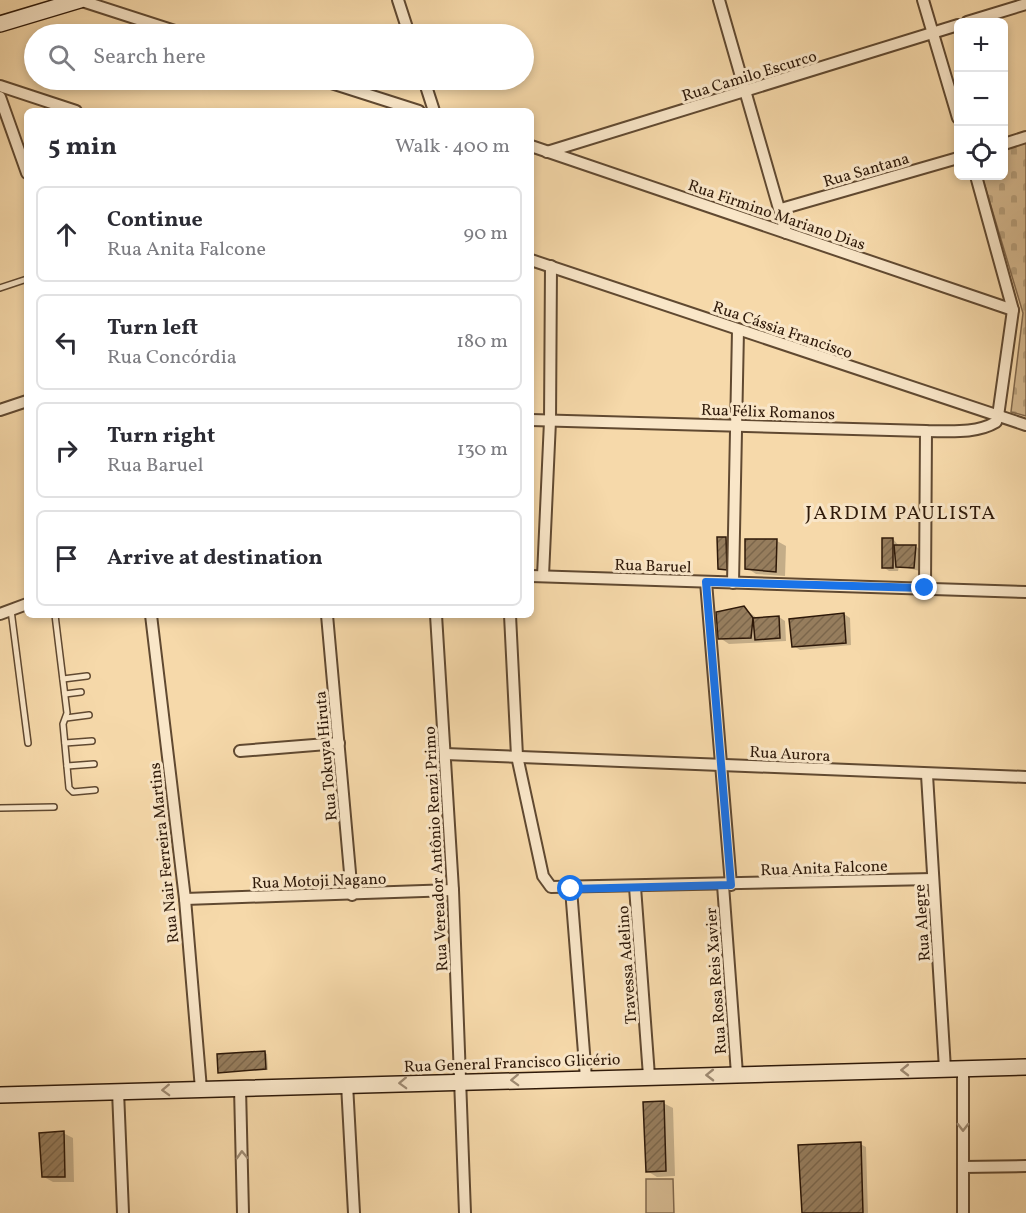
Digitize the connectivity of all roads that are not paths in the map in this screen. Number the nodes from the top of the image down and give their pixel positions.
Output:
1 (79, 0) edge
2 (398, 0) edge
3 (718, 0) edge
4 (923, 0) edge
5 (1026, 4) edge
6 (980, 18) edge
7 (0, 24) edge
8 (153, 24) edge
9 (406, 24) edge
10 (954, 26) edge
11 (933, 33) junction
12 (0, 86) edge
13 (353, 90) edge
14 (427, 90) edge
15 (746, 92) junction
16 (0, 97) edge
17 (954, 104) edge
18 (67, 108) edge
19 (410, 108) edge
20 (433, 108) edge
21 (1026, 137) edge
22 (1008, 143) edge
23 (534, 147) edge
24 (548, 152) junction
25 (954, 159) edge
26 (24, 164) edge
27 (977, 180) edge
28 (781, 209) junction
29 (786, 233) junction
30 (534, 261) edge
31 (551, 266) junction
32 (24, 280) edge
33 (0, 288) edge
34 (1013, 310) junction
35 (738, 330) junction
36 (24, 402) edge
37 (0, 410) edge
38 (998, 416) junction
39 (534, 420) edge
40 (550, 421) junction
41 (737, 424) junction
42 (1026, 425) edge
43 (926, 431) junction
44 (534, 576) edge
45 (543, 576) junction
46 (706, 582) junction
47 (733, 583) junction
48 (925, 588) junction
49 (1026, 591) edge
50 (24, 605) edge
51 (6, 612) edge
52 (55, 618) edge
53 (151, 618) edge
54 (327, 618) edge
55 (436, 618) edge
56 (510, 618) edge
57 (87, 676) dead end
58 (63, 679) junction
59 (81, 692) dead end
60 (65, 694) junction
61 (89, 715) dead end
62 (66, 718) junction
63 (92, 741) dead end
64 (28, 743) dead end
65 (65, 743) junction
66 (339, 744) junction
67 (240, 751) dead end
68 (445, 754) junction
69 (517, 756) junction
70 (94, 764) dead end
71 (719, 765) junction
72 (68, 766) junction
73 (927, 775) junction
74 (1026, 777) edge
75 (95, 790) dead end
76 (54, 807) dead end
77 (0, 808) edge
78 (933, 879) junction
79 (727, 885) junction
80 (635, 887) junction
81 (571, 889) junction
82 (453, 890) junction
83 (352, 895) junction
84 (185, 899) junction
85 (1026, 1067) edge
86 (963, 1068) junction
87 (945, 1069) junction
88 (737, 1074) junction
89 (650, 1076) junction
90 (586, 1078) junction
91 (461, 1081) junction
92 (346, 1084) junction
93 (240, 1088) junction
94 (201, 1089) junction
95 (118, 1091) junction
96 (0, 1095) edge
97 (1026, 1166) edge
98 (963, 1167) junction
99 (123, 1213) edge
100 (243, 1213) edge
101 (354, 1213) edge
102 (465, 1213) edge
103 (963, 1213) edge

1 - 7 main road
1 - 8 street
2 - 9 street
3 - 15 street
4 - 11 street
5 - 6 street
10 - 11 street, Rua Camilo Escurco
11 - 15 street, Rua Camilo Escurco
11 - 17 street
12 - 18 street
13 - 19 street
14 - 20 street
15 - 24 street, Rua Camilo Escurco
15 - 28 street
16 - 26 street
21 - 22 street
23 - 24 street, Rua Firmino Mariano Dias
24 - 29 street, Rua Firmino Mariano Dias
25 - 28 street, Rua Santana
27 - 34 street
28 - 29 street
29 - 34 street, Rua Firmino Mariano Dias
30 - 31 street, Rua Cássia Francisco
31 - 35 street, Rua Cássia Francisco
31 - 40 street
32 - 33 lane
34 - 38 street
35 - 38 street, Rua Cássia Francisco
35 - 41 street
36 - 37 street
38 - 42 street, Rua Cássia Francisco
38 - 43 street, Rua Félix Romanos
39 - 40 street, Rua Félix Romanos
40 - 41 street, Rua Félix Romanos
40 - 45 street
41 - 43 street, Rua Félix Romanos
41 - 47 street
43 - 48 street
44 - 45 street, Rua Baruel
45 - 46 street, Rua Baruel
46 - 47 street, Rua Baruel
46 - 71 street, Rua Rosa Reis Xavier
47 - 48 street, Rua Baruel
48 - 49 street, Rua Baruel
50 - 51 street
51 - 64 lane
52 - 58 lane
53 - 84 street, Rua Nair Ferreira Martins
54 - 66 street, Rua Tokuya Hiruta
55 - 68 street, Rua Vereador Antônio Renzi Primo
56 - 69 street
57 - 58 lane
58 - 60 lane
59 - 60 lane
60 - 62 lane
61 - 62 lane
62 - 65 lane
63 - 65 lane
65 - 72 lane
66 - 67 street
66 - 83 street, Rua Tokuya Hiruta
68 - 69 street, Rua Aurora
68 - 82 street, Rua Vereador Antônio Renzi Primo
69 - 71 street, Rua Aurora
69 - 81 street
70 - 72 lane
71 - 73 street, Rua Aurora
71 - 79 street, Rua Rosa Reis Xavier
72 - 75 lane
73 - 74 street, Rua Aurora
73 - 78 street, Rua Alegre
76 - 77 lane
78 - 79 street, Rua Anita Falcone
78 - 87 street, Rua Alegre
79 - 80 street, Rua Anita Falcone
79 - 88 street, Rua Rosa Reis Xavier
80 - 81 street, Rua Anita Falcone
80 - 89 street, Travessa Adelino
81 - 90 street
82 - 83 street, Rua Motoji Nagano
82 - 91 street, Rua Vereador Antônio Renzi Primo
83 - 84 street, Rua Motoji Nagano
84 - 94 street, Rua Nair Ferreira Martins
85 - 86 main road, Rua General Francisco Glicério
86 - 87 main road, Rua General Francisco Glicério
86 -> 98 street
87 -> 88 main road, Rua General Francisco Glicério
88 -> 89 main road, Rua General Francisco Glicério
89 - 90 main road, Rua General Francisco Glicério
90 -> 91 main road, Rua General Francisco Glicério
91 -> 92 main road, Rua General Francisco Glicério
91 - 102 street, Rua Vereador Antônio Renzi Primo
92 - 93 main road, Rua General Francisco Glicério
92 - 101 street
93 - 94 main road, Rua General Francisco Glicério
100 -> 93 street
94 -> 95 main road, Rua General Francisco Glicério
95 - 96 main road, Rua General Francisco Glicério
95 - 99 street
97 - 98 street
98 - 103 street

